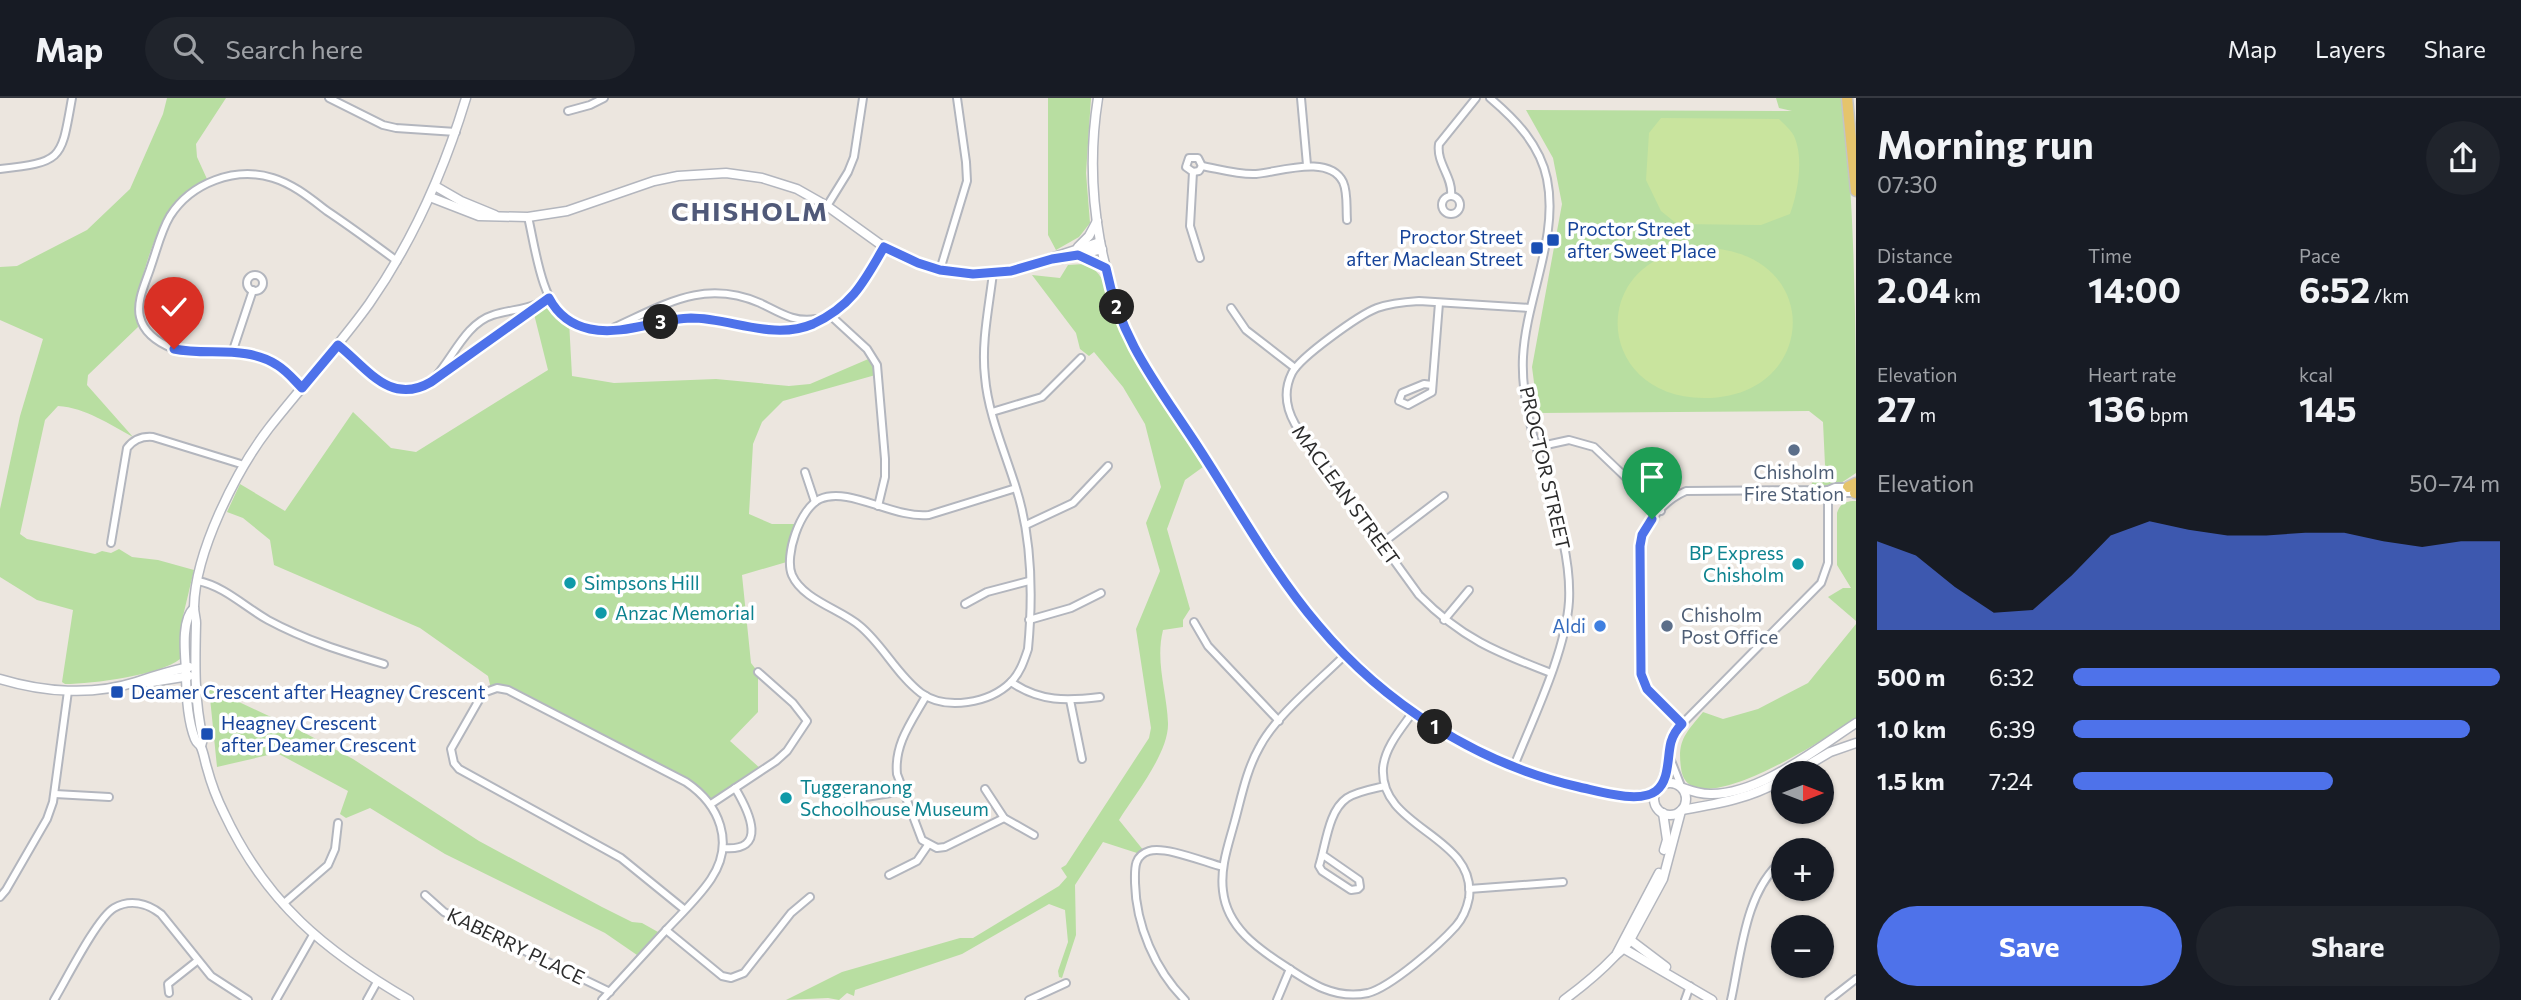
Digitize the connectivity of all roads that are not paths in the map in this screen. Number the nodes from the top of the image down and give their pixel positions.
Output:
1 (72, 98) edge
2 (329, 98) edge
3 (466, 98) edge
4 (604, 98) edge
5 (863, 98) edge
6 (957, 98) edge
7 (1098, 98) edge
8 (1301, 98) edge
9 (1476, 98) edge
10 (1490, 98) edge
11 (1849, 98) edge
12 (568, 111) dead end
13 (1856, 119) edge
14 (456, 132) junction
15 (1307, 165) junction
16 (1202, 166) junction
17 (0, 169) edge
18 (1193, 172) junction
19 (435, 186) junction
20 (1856, 191) edge
21 (1451, 195) dead end
22 (430, 197) junction
23 (827, 205) junction
24 (495, 215) junction
25 (528, 217) junction
26 (1347, 220) dead end
27 (1097, 221) junction
28 (1101, 245) junction
29 (884, 247) junction
30 (1077, 252) junction
31 (1200, 258) dead end
32 (397, 261) junction
33 (1106, 268) junction
34 (940, 270) junction
35 (992, 273) junction
36 (253, 290) dead end
37 (546, 299) junction
38 (1439, 303) junction
39 (1231, 308) dead end
40 (1530, 308) junction
41 (827, 316) junction
42 (608, 330) junction
43 (338, 345) junction
44 (232, 353) junction
45 (1081, 358) dead end
46 (1295, 368) junction
47 (431, 382) junction
48 (1432, 385) junction
49 (302, 388) junction
50 (992, 412) junction
51 (1536, 447) junction
52 (244, 465) junction
53 (1108, 466) dead end
54 (805, 471) dead end
55 (1016, 488) junction
56 (1852, 489) edge
57 (1828, 490) junction
58 (1444, 496) dead end
59 (815, 502) junction
60 (878, 506) junction
61 (1661, 511) junction
62 (1026, 525) junction
63 (111, 543) dead end
64 (1381, 544) junction
65 (198, 581) junction
66 (1029, 581) junction
67 (1469, 590) dead end
68 (1101, 593) dead end
69 (965, 604) dead end
70 (1029, 620) junction
71 (1444, 620) junction
72 (1194, 622) dead end
73 (1345, 655) junction
74 (384, 664) dead end
75 (190, 671) junction
76 (758, 673) dead end
77 (1551, 673) junction
78 (0, 679) edge
79 (1012, 682) junction
80 (68, 691) junction
81 (926, 696) junction
82 (1100, 697) dead end
83 (1070, 700) junction
84 (1413, 712) junction
85 (1279, 721) junction
86 (1856, 723) edge
87 (1682, 724) junction
88 (1856, 743) edge
89 (1670, 758) junction
90 (1082, 759) dead end
91 (1815, 761) edge
92 (1514, 766) junction
93 (1771, 785) edge
94 (1385, 786) junction
95 (1682, 787) junction
96 (735, 788) junction
97 (1658, 788) junction
98 (985, 789) dead end
99 (903, 791) junction
100 (55, 794) junction
101 (109, 797) dead end
102 (1636, 797) junction
103 (829, 803) dead end
104 (711, 804) junction
105 (1660, 811) junction
106 (1682, 811) junction
107 (1004, 818) junction
108 (338, 823) dead end
109 (1034, 835) dead end
110 (928, 845) junction
111 (723, 848) junction
112 (1323, 855) junction
113 (1666, 855) junction
114 (1223, 867) junction
115 (1771, 873) edge
116 (889, 875) dead end
117 (1563, 882) dead end
118 (1469, 889) junction
119 (425, 895) dead end
120 (0, 897) edge
121 (810, 897) dead end
122 (283, 904) junction
123 (685, 910) junction
124 (666, 930) junction
125 (313, 935) junction
126 (1628, 938) junction
127 (1620, 949) junction
128 (197, 961) junction
129 (1290, 969) junction
130 (1856, 979) edge
131 (159, 980) dead end
132 (377, 982) junction
133 (1066, 983) dead end
134 (168, 984) junction
135 (1690, 986) junction
136 (610, 992) junction
137 (169, 993) dead end
138 (1179, 993) junction
139 (54, 1000) edge
140 (247, 1000) edge
141 (276, 1000) edge
142 (367, 1000) edge
143 (409, 1000) edge
144 (602, 1000) edge
145 (1029, 1000) edge
146 (1171, 1000) edge
147 (1185, 1000) edge
148 (1277, 1000) edge
149 (1564, 1000) edge
150 (1685, 1000) edge
151 (1712, 1000) edge
152 (1731, 1000) edge
153 (1829, 1000) edge

1 - 17 street
2 - 14 street
3 - 14 street
4 - 12 street
5 - 23 street
6 - 34 street
7 - 27 street
8 - 15 street
9 - 21 street
10 - 40 street, PROCTOR STREET
11 - 13 main road
11 - 20 main road
14 - 19 street
15 - 16 street
15 - 26 street
16 - 18 street
16 - 18 street
18 - 31 street
19 - 22 street
19 - 24 street
22 - 24 street
22 - 32 street
23 - 25 street
23 - 29 street
24 - 25 street
25 - 37 street
27 - 28 street
27 - 30 street
28 - 30 street
28 - 33 street
29 - 34 street
29 - 41 street
30 - 33 street
30 - 35 street
32 - 43 street
32 - 44 street
33 - 73 street
34 - 35 street
35 - 50 street
36 - 44 street
37 - 42 street
37 - 47 street
37 - 47 street
38 - 40 street
38 - 46 street
38 - 48 street
39 - 46 street
40 - 51 street, PROCTOR STREET
41 - 42 street
41 - 42 street
41 - 60 street
43 - 47 street
43 - 49 street
44 - 49 street
45 - 50 street
46 - 64 street, MACLEAN STREET
48 - 48 street
49 - 52 street
50 - 55 street
51 - 61 street
51 - 77 street, PROCTOR STREET
52 - 63 street
52 - 65 street
53 - 62 street
54 - 59 street
55 - 60 street
55 - 62 street
56 - 57 street
57 - 61 street
57 - 87 street
58 - 64 street
59 - 60 street
59 - 81 street
61 - 87 street
62 - 66 street
64 - 71 street, MACLEAN STREET
65 - 74 street
65 - 75 street
66 - 69 street
66 - 70 street
67 - 71 street
68 - 70 street
70 - 79 street
71 - 77 street, MACLEAN STREET
72 - 85 street
73 - 84 street
73 - 85 street
75 - 80 street
75 - 122 street
76 - 96 street
77 - 92 street, PROCTOR STREET
78 - 80 street
79 - 81 street
79 - 83 street
80 - 100 street
81 - 99 street
82 - 83 street
83 - 90 street
84 - 92 street
84 - 94 street
85 - 114 street
86 - 95 street
87 - 89 street
88 - 91 street
89 - 95 street
89 - 97 street
92 - 102 street
93 - 106 street
94 - 112 street
94 - 118 street
95 - 97 street
95 - 106 street
96 - 104 street
96 - 111 street
97 - 102 street
97 - 105 street
98 - 107 street
99 - 103 street
99 - 110 street
100 - 101 street
100 - 120 street
102 - 105 street
104 - 111 street
104 - 123 street
105 - 106 street
105 - 113 street
106 - 113 street
107 - 109 street
107 - 110 street
108 - 122 street
110 - 116 street
111 - 123 street
112 - 112 street
113 - 126 street
114 - 129 street
114 - 138 street
115 - 152 street
117 - 118 street
118 - 129 street
119 - 136 street, KABERRY PLACE
121 - 124 street
122 - 125 street
123 - 124 street
124 - 136 street
125 - 132 street
125 - 141 street
126 - 127 street
126 - 135 street
127 - 135 street
127 - 149 street
128 - 134 street
128 - 139 street
128 - 140 street
129 - 148 street
130 - 153 street
131 - 134 street
132 - 142 street
132 - 143 street
133 - 145 street
134 - 137 street
135 - 150 street
135 - 151 street
136 - 144 street
138 - 146 street
138 - 147 street

